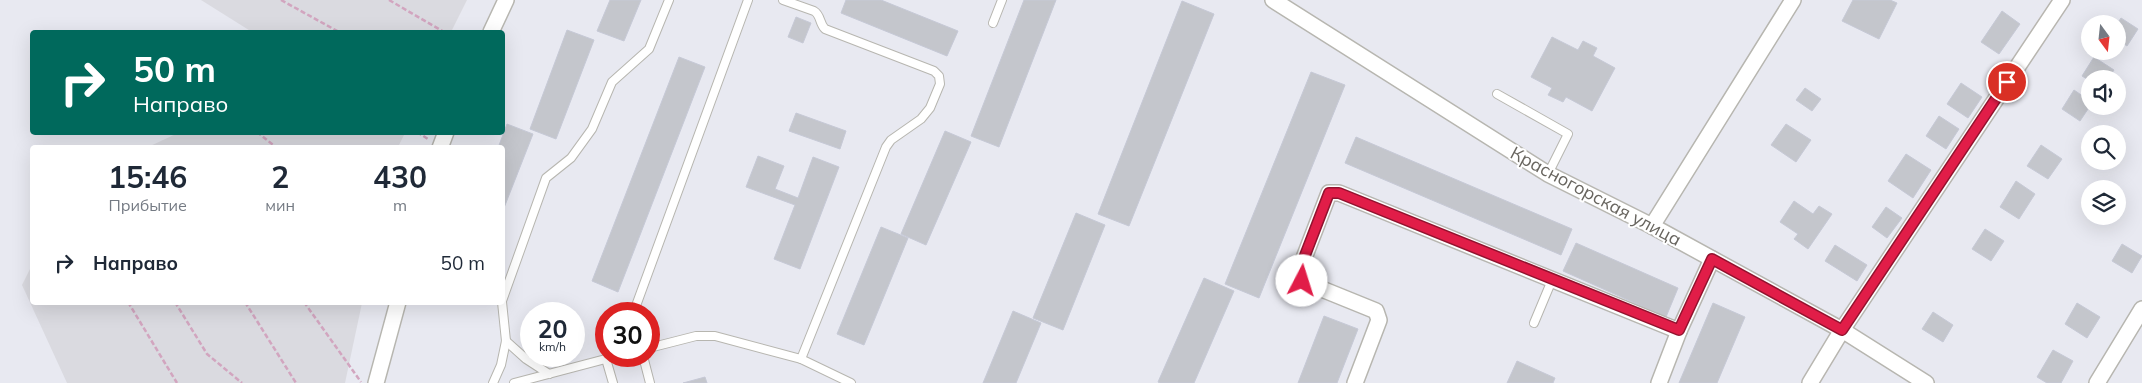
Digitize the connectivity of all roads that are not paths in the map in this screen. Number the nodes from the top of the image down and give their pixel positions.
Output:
1 (506, 0) edge
2 (670, 0) edge
3 (748, 0) edge
4 (783, 0) edge
5 (1002, 0) edge
6 (1273, 0) edge
7 (1793, 0) edge
8 (2062, 0) edge
9 (993, 23) dead end
10 (493, 30) edge
11 (1497, 94) dead end
12 (1548, 174) junction
13 (1652, 226) junction
14 (1712, 259) junction
15 (1552, 280) junction
16 (505, 294) edge
17 (637, 302) edge
18 (397, 305) edge
19 (502, 305) edge
20 (2142, 309) edge
21 (1534, 322) dead end
22 (1679, 330) junction
23 (1842, 330) junction
24 (506, 341) junction
25 (660, 345) edge
26 (801, 359) junction
27 (595, 362) edge
28 (608, 367) edge
29 (645, 367) edge
30 (549, 374) junction
31 (376, 383) edge
32 (493, 383) edge
33 (514, 383) edge
34 (612, 383) edge
35 (650, 383) edge
36 (851, 383) edge
37 (1355, 383) edge
38 (1659, 383) edge
39 (1810, 383) edge
40 (1926, 383) edge
41 (2097, 383) edge

1 - 10 street
2 - 16 lane
3 - 17 lane
4 - 26 lane
5 - 9 lane
6 - 12 street, Красногорская улица
7 - 13 street
8 - 23 street
11 - 12 lane
12 - 13 street, Красногорская улица
13 - 14 street, Красногорская улица
14 - 22 street
14 - 23 street, Красногорская улица
15 - 21 lane
15 - 22 street
15 - 37 street
18 - 31 street
19 - 24 lane
20 - 41 street
22 - 38 street
23 - 39 street
23 - 40 street, Красногорская улица
24 - 30 lane
24 - 32 lane
25 - 26 lane
26 - 36 lane
27 - 30 lane
28 - 34 lane
29 - 35 lane
30 - 33 lane

